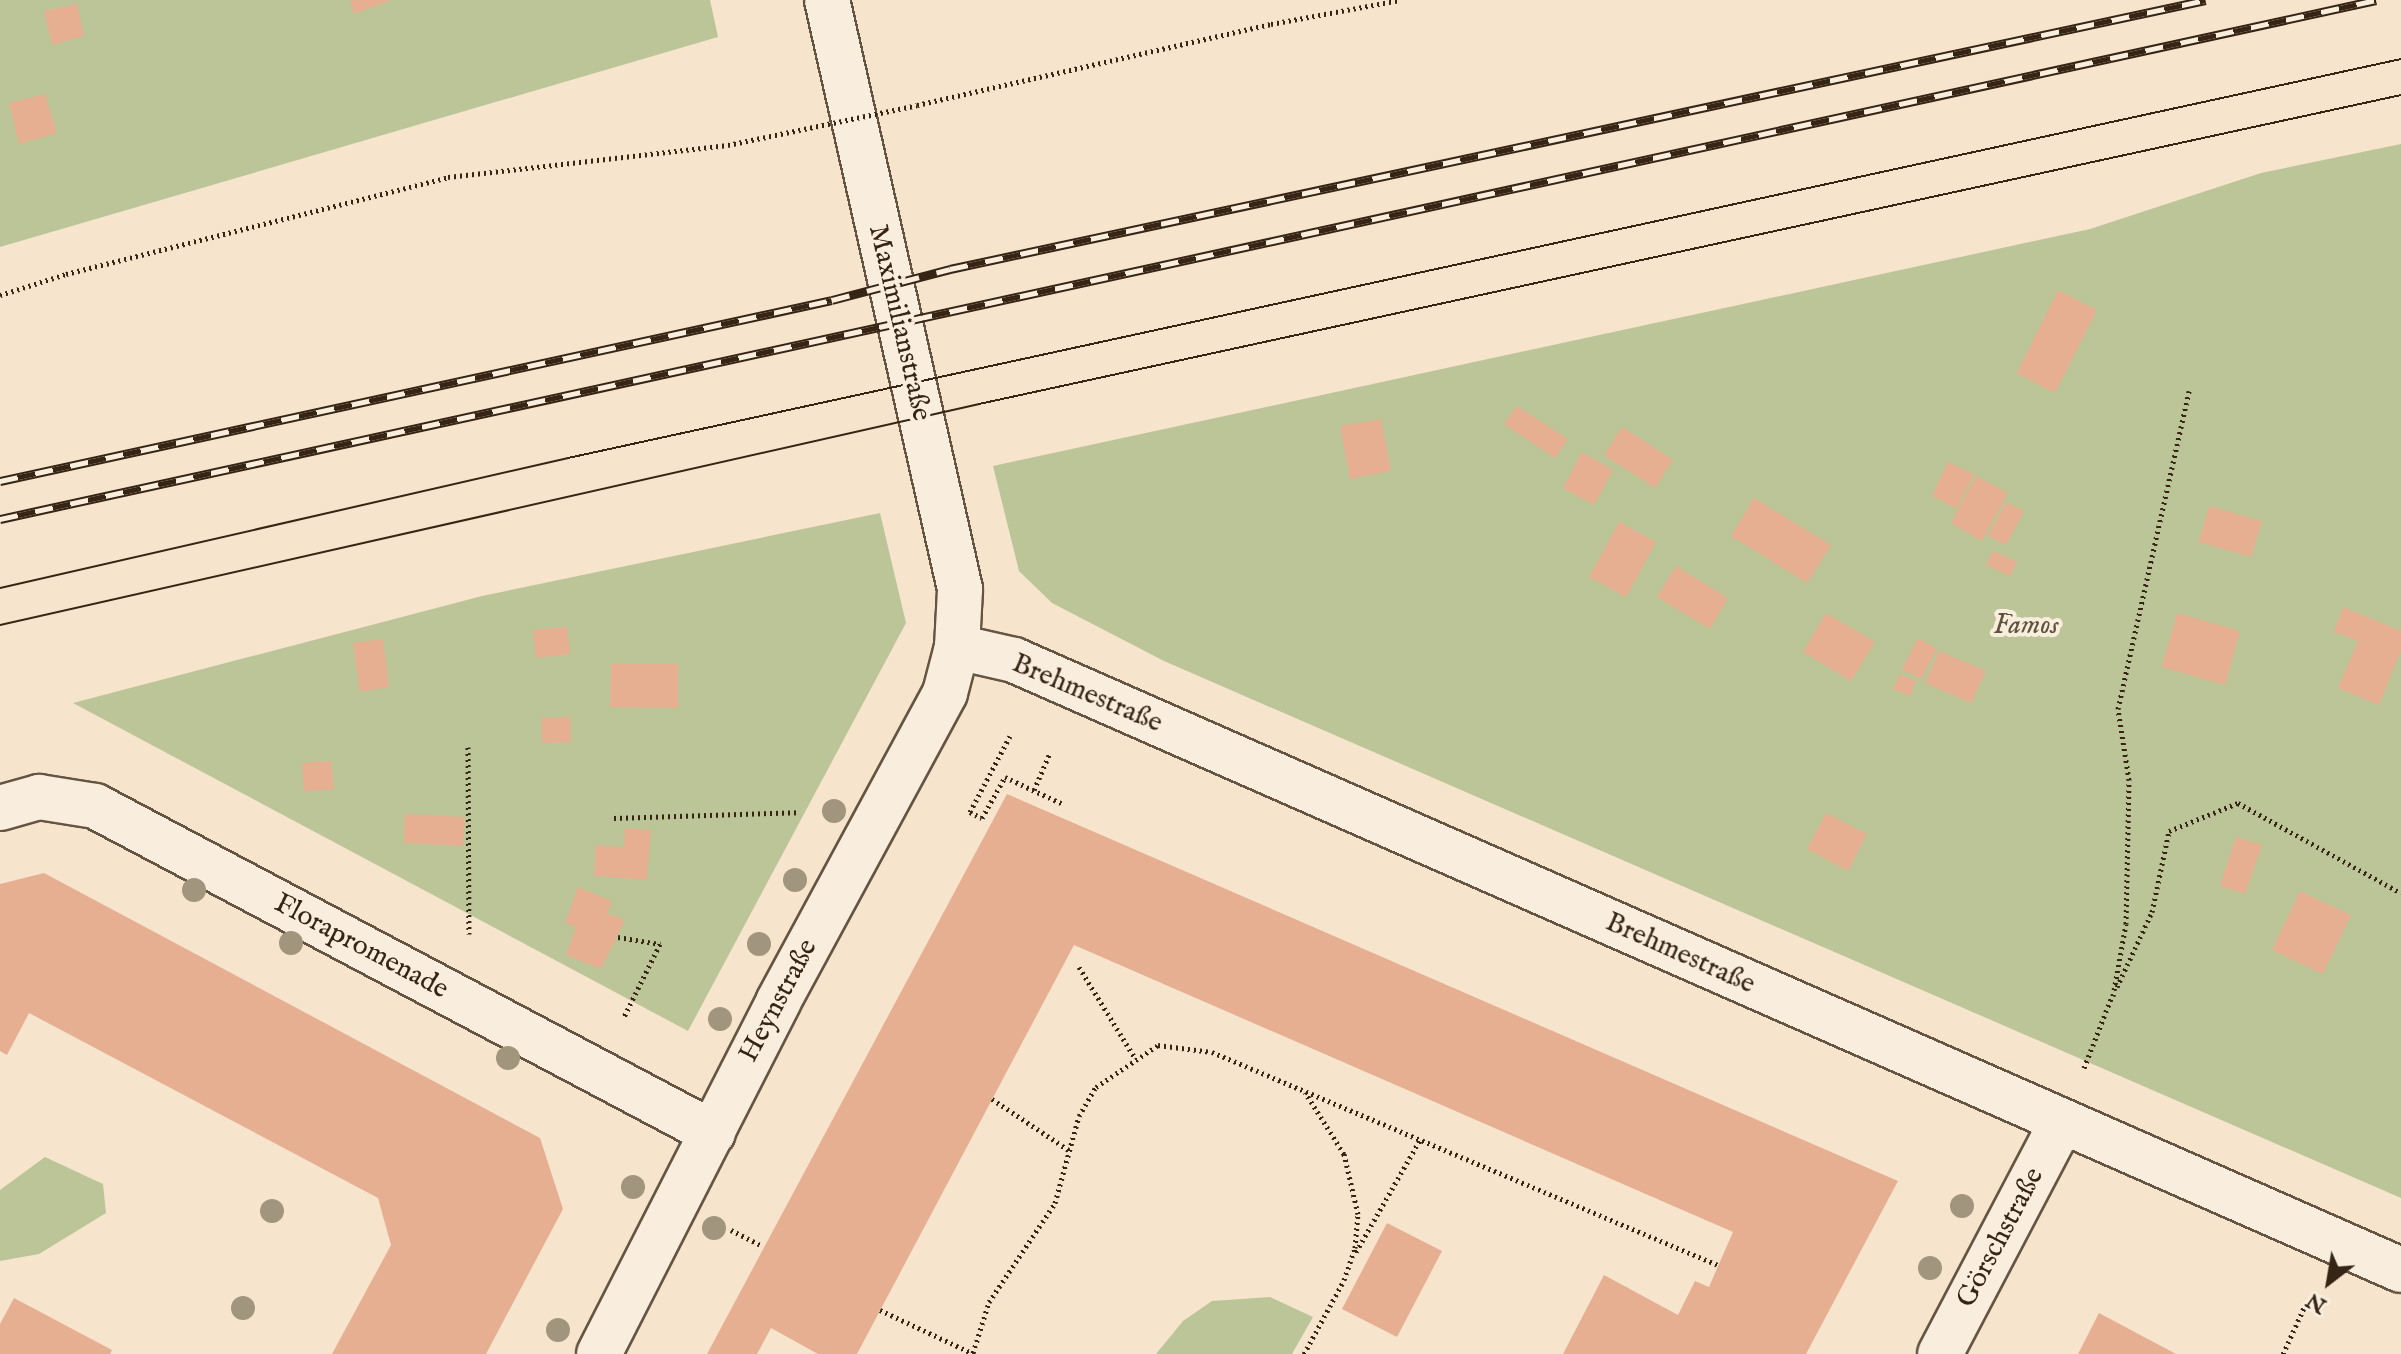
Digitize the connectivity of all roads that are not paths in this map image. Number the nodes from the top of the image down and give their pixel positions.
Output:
1 (827, 0) edge
2 (957, 647) junction
3 (0, 808) edge
4 (2062, 1122) junction
5 (713, 1133) junction
6 (2401, 1270) edge
7 (599, 1354) edge
8 (1940, 1354) edge

1 - 2 street, Maximilianstraße
2 - 4 street, Brehmestraße
2 - 5 street, Heynstraße
3 - 5 street, Florapromenade
4 - 6 street, Brehmestraße
4 - 8 street, Görschstraße
5 - 7 street, Heynstraße

